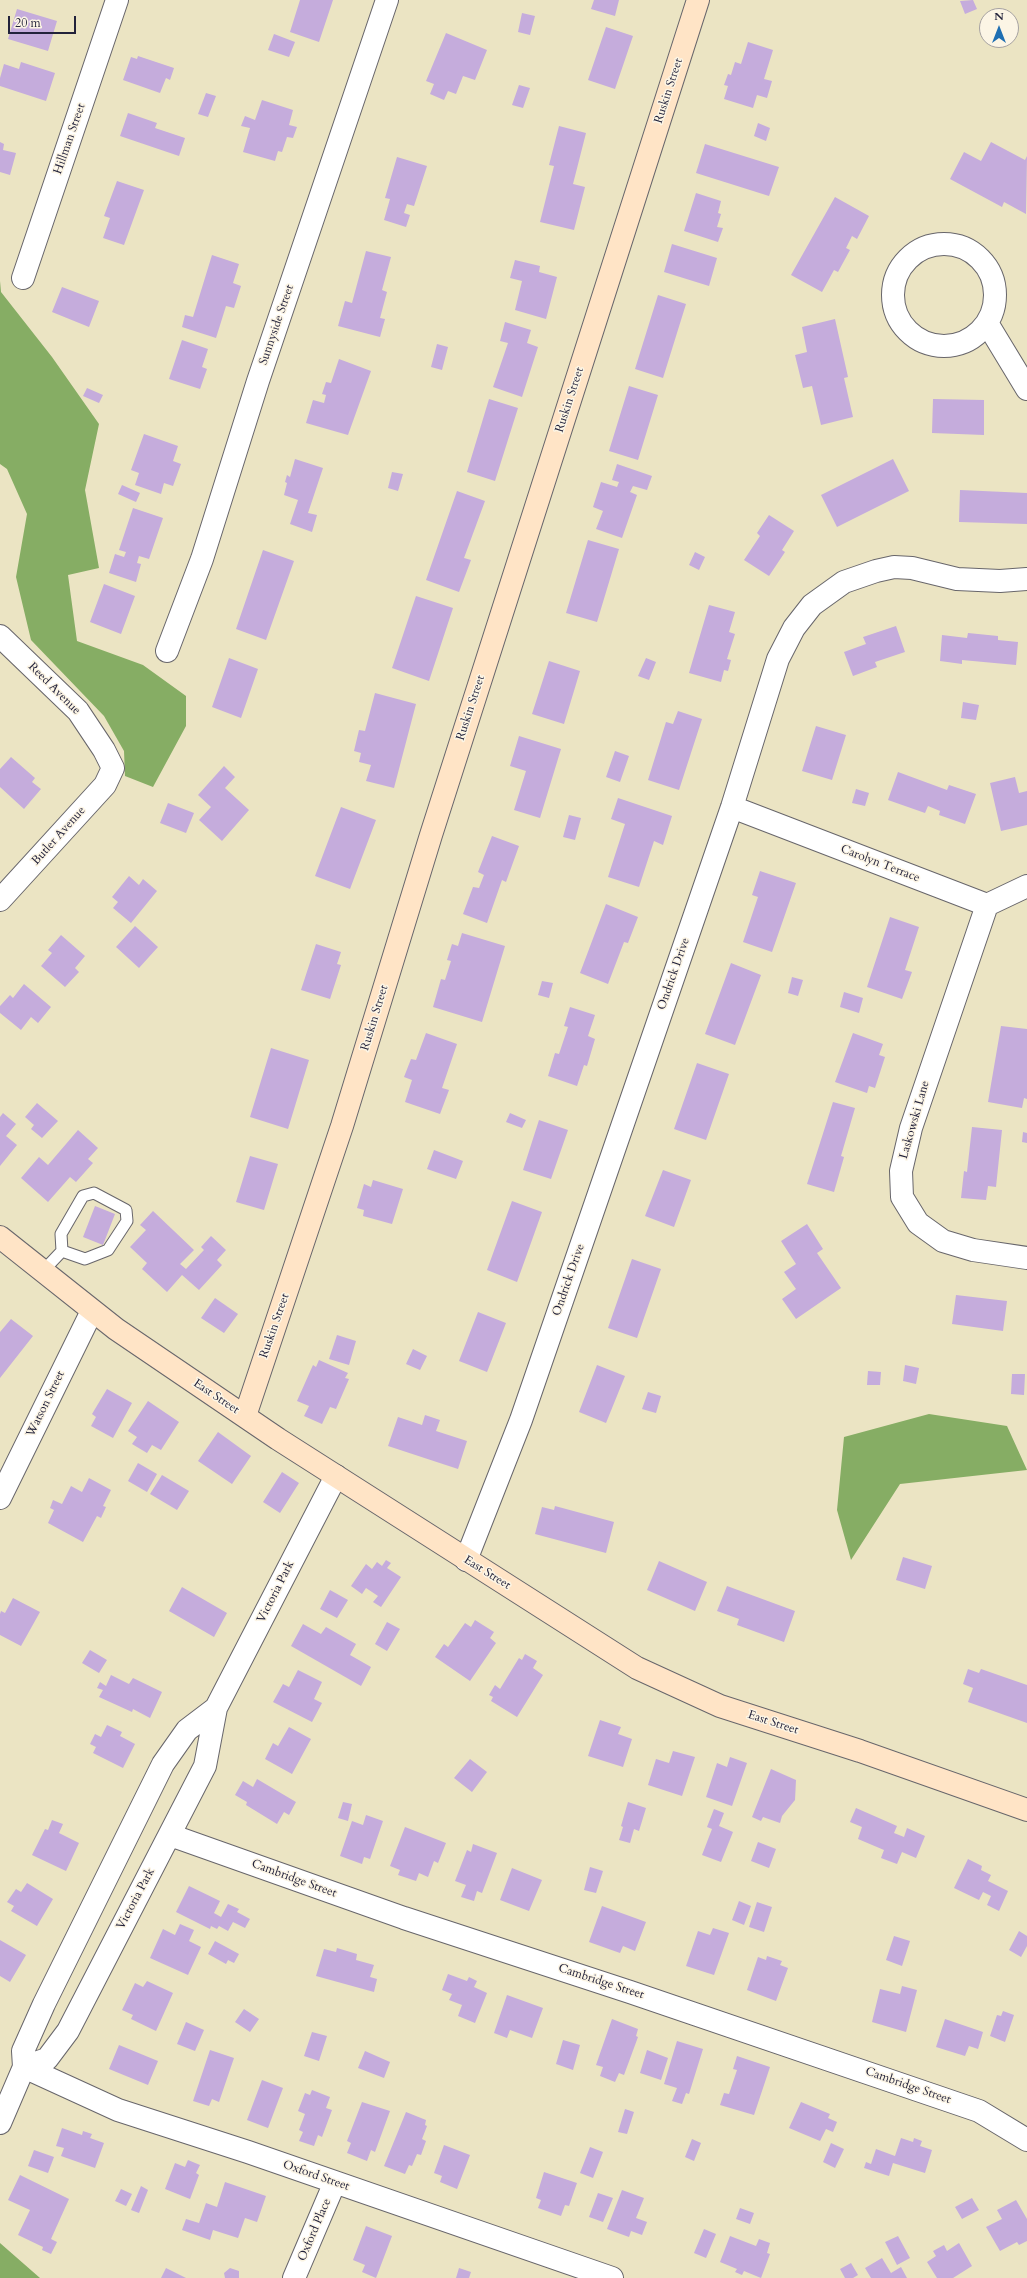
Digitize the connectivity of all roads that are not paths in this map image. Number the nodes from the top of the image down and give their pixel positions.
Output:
1 (117, 0) edge
2 (387, 0) edge
3 (698, 0) edge
4 (23, 278) dead end
5 (987, 323) junction
6 (1027, 389) edge
7 (1027, 579) edge
8 (0, 636) edge
9 (167, 651) dead end
10 (113, 768) joint
11 (732, 808) junction
12 (1027, 886) edge
13 (0, 900) edge
14 (987, 905) junction
15 (0, 1236) edge
16 (62, 1251) junction
17 (1027, 1258) edge
18 (43, 1271) junction
19 (92, 1311) junction
20 (245, 1416) junction
21 (336, 1476) junction
22 (0, 1498) edge
23 (466, 1560) junction
24 (216, 1708) junction
25 (1027, 1810) edge
26 (170, 1835) junction
27 (24, 2067) junction
28 (0, 2123) edge
29 (1027, 2140) edge
30 (335, 2182) junction
31 (294, 2278) edge
32 (612, 2278) edge

1 - 4 street, Hillman Street
2 - 9 street, Sunnyside Street
3 - 20 street, Ruskin Street
5 - 5 street
5 - 6 street
7 - 11 street, Ondrick Drive
8 - 10 street, Reed Avenue
10 - 13 street, Butler Avenue
11 - 14 street, Carolyn Terrace
11 - 23 street, Ondrick Drive
12 - 14 street
14 - 17 street, Laskowski Lane
15 - 18 street, East Street
16 - 16 lane
16 - 18 lane
18 - 19 street, East Street
19 - 20 street, East Street
19 - 22 street, Watson Street
20 - 21 street, East Street
21 - 23 street, East Street
21 - 24 street, Victoria Park
23 - 25 street, East Street
24 - 26 street, Victoria Park
24 - 27 street, Victoria Park
26 - 27 street, Victoria Park
26 - 29 street, Cambridge Street
27 - 28 street, Victoria Park
27 - 30 street, Oxford Street
30 - 31 street, Oxford Place
30 - 32 street, Oxford Street

